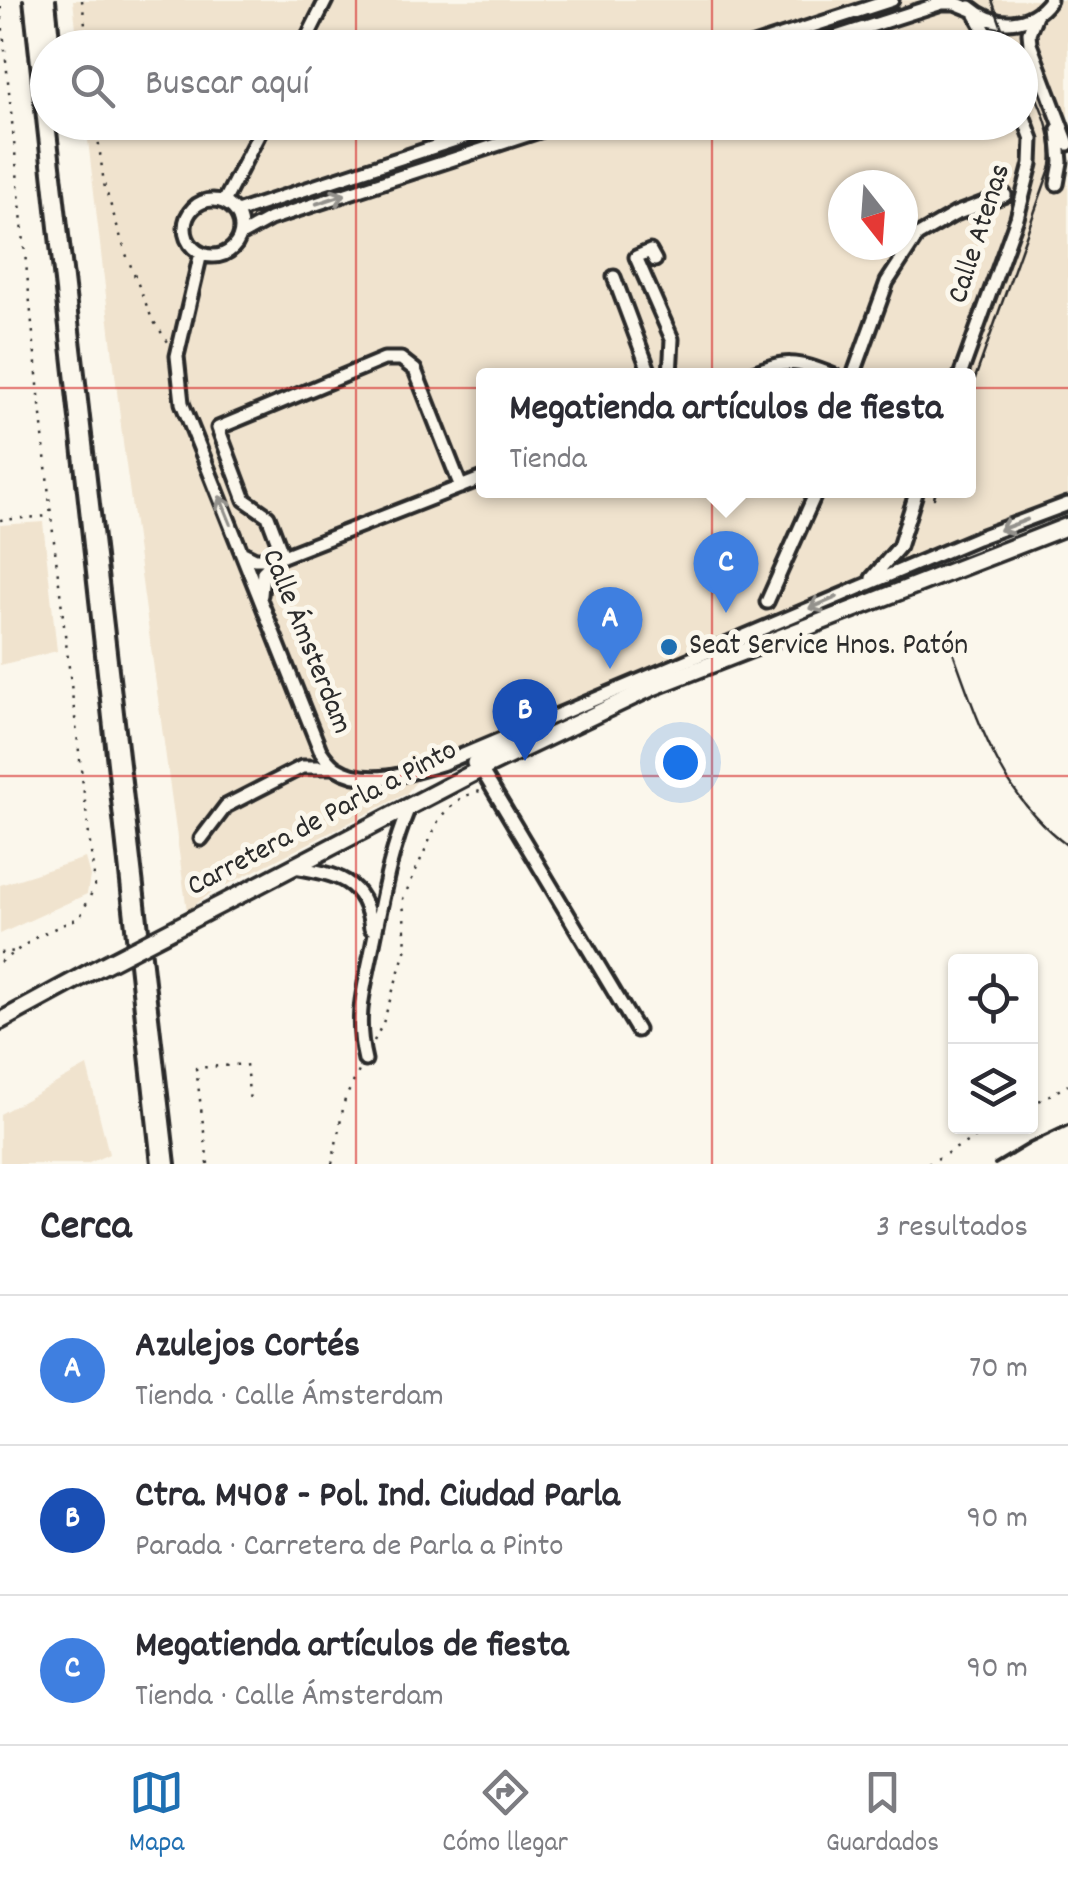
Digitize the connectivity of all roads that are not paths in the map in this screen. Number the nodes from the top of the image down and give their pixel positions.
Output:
1 (326, 0) edge
2 (892, 0) edge
3 (1050, 0) edge
4 (970, 7) edge
5 (1036, 15) junction
6 (311, 30) edge
7 (800, 30) edge
8 (858, 30) edge
9 (984, 30) edge
10 (1030, 30) edge
11 (1038, 66) edge
12 (1057, 118) junction
13 (256, 140) edge
14 (455, 140) edge
15 (511, 140) edge
16 (1031, 140) edge
17 (1068, 144) edge
18 (1056, 184) dead end
19 (1025, 187) junction
20 (1005, 195) junction
21 (224, 202) junction
22 (1019, 209) junction
23 (237, 212) junction
24 (241, 236) junction
25 (201, 254) junction
26 (656, 260) dead end
27 (614, 277) dead end
28 (648, 368) edge
29 (670, 368) edge
30 (765, 368) edge
31 (814, 368) edge
32 (856, 368) edge
33 (963, 368) edge
34 (476, 481) edge
35 (461, 487) junction
36 (1068, 494) edge
37 (813, 498) edge
38 (914, 498) edge
39 (1068, 504) edge
40 (1048, 511) junction
41 (1068, 526) edge
42 (242, 552) junction
43 (280, 558) junction
44 (861, 587) junction
45 (260, 599) junction
46 (767, 602) dead end
47 (516, 734) junction
48 (334, 768) junction
49 (481, 768) junction
50 (416, 803) junction
51 (201, 839) dead end
52 (293, 867) junction
53 (373, 944) junction
54 (0, 1021) edge
55 (637, 1030) dead end
56 (365, 1060) road end

1 - 6 street
2 - 7 street
3 - 5 street
4 - 5 street
4 - 8 street
4 - 9 street
5 - 10 street
11 - 12 street
12 - 17 street
12 - 18 street, Calle Atenas
13 - 21 street
14 - 23 street
24 -> 15 street
16 - 19 street, Calle Atenas
19 - 20 street
19 - 22 street, Calle Atenas
20 - 22 street
20 - 32 street
21 - 23 street
21 - 25 street
22 - 33 street, Calle Atenas
23 - 24 street
24 - 25 street
42 -> 25 street, Calle Ámsterdam
26 - 29 street
27 - 28 street
30 - 31 street
34 - 35 street
35 - 43 street
35 - 43 street
36 - 40 street
37 - 46 street
38 - 44 street
39 - 40 street, Calle Ámsterdam
40 -> 44 street, Calle Ámsterdam
41 - 49 main road, Carretera de Parla a Pinto
42 - 43 street
42 - 45 street, Calle Ámsterdam
43 - 45 street
44 -> 47 street, Calle Ámsterdam
45 - 48 street, Calle Ámsterdam
47 - 48 street, Calle Ámsterdam
47 - 50 main road
48 - 51 street
49 - 50 main road, Carretera de Parla a Pinto
49 - 55 street
50 - 52 main road, Carretera de Parla a Pinto
50 - 53 street
52 - 53 street
52 - 54 main road, Carretera de Parla a Pinto, bridge
53 - 56 street

